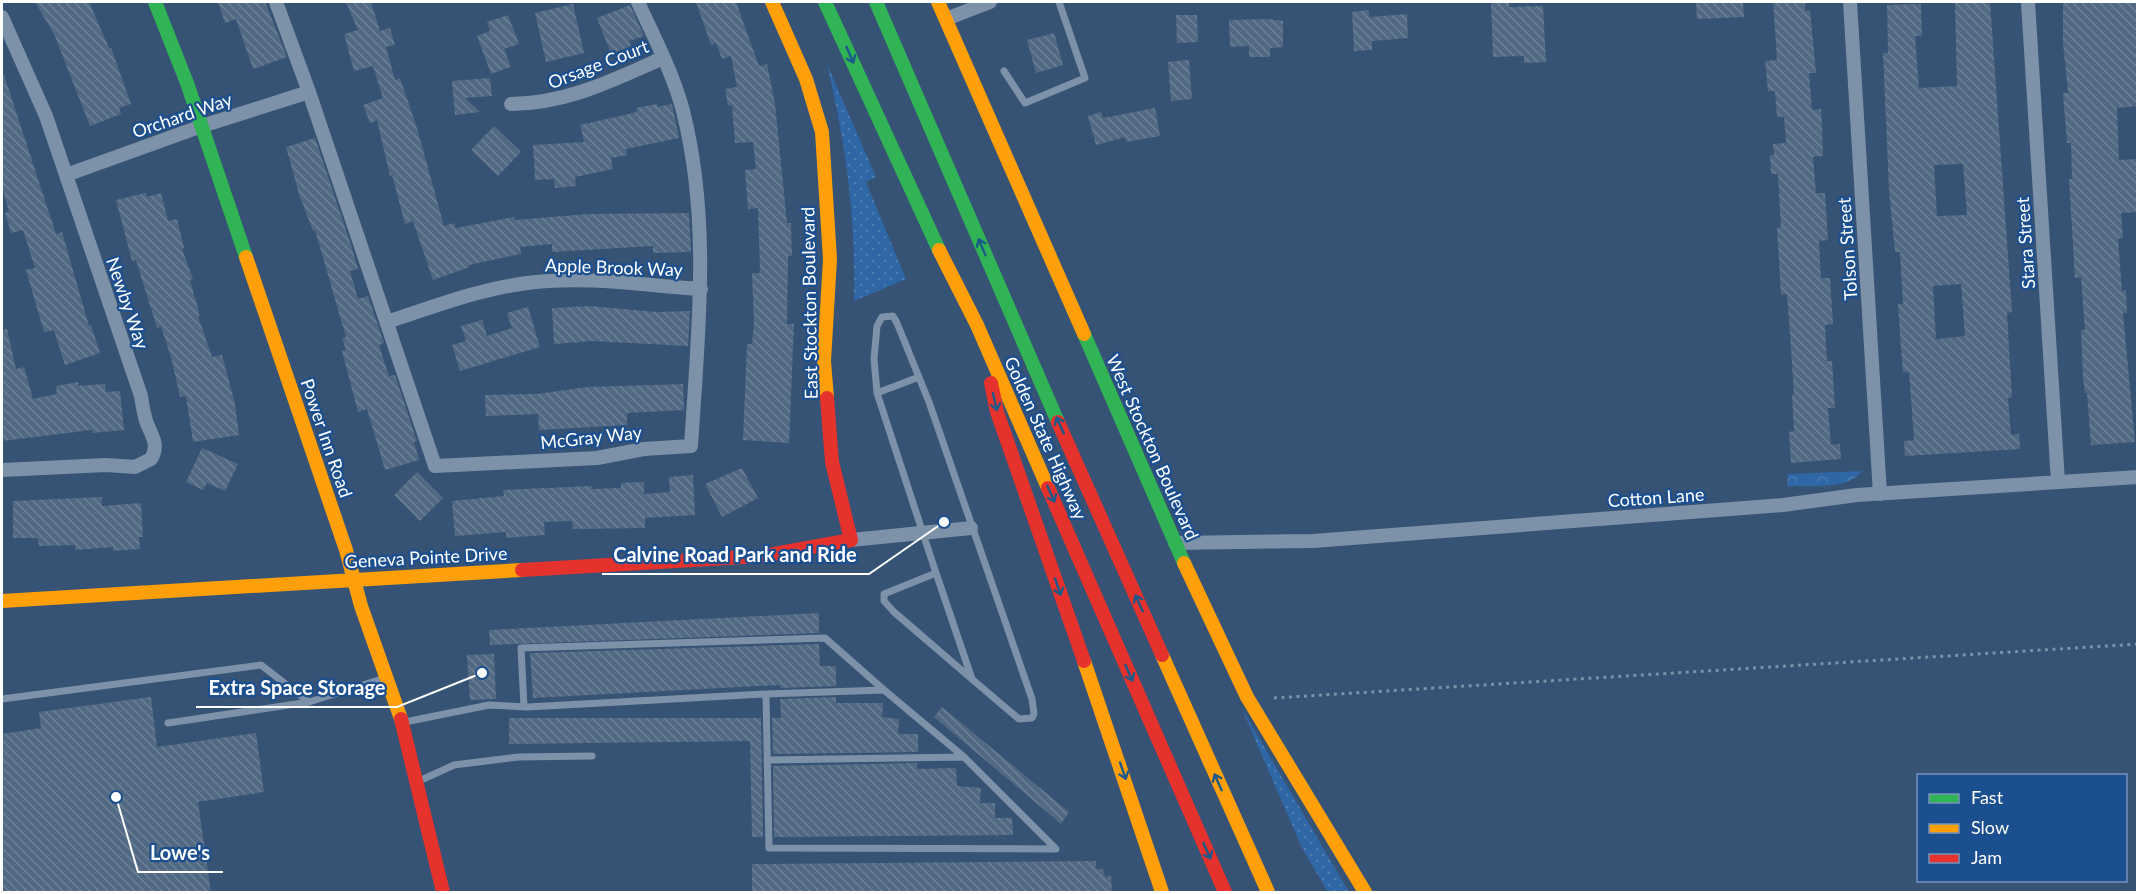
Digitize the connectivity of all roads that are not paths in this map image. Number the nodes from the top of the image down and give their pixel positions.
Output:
1 (155, 2) edge
2 (276, 2) edge
3 (638, 2) edge
4 (772, 2) edge
5 (825, 2) edge
6 (876, 2) edge
7 (938, 2) edge
8 (990, 2) edge
9 (1059, 2) edge
10 (1850, 2) edge
11 (2028, 2) edge
12 (2, 17) edge
13 (946, 19) junction
14 (663, 58) junction
15 (1004, 71) dead end
16 (309, 92) junction
17 (511, 104) dead end
18 (202, 126) junction
19 (66, 175) junction
20 (701, 289) junction
21 (387, 322) junction
22 (978, 325) junction
23 (919, 377) junction
24 (877, 393) junction
25 (2, 470) edge
26 (2138, 477) edge
27 (2058, 482) junction
28 (1880, 494) junction
29 (971, 528) junction
30 (923, 533) junction
31 (851, 540) junction
32 (1175, 543) junction
33 (936, 573) junction
34 (353, 579) junction
35 (2, 601) edge
36 (386, 678) junction
37 (972, 679) junction
38 (884, 690) junction
39 (766, 694) junction
40 (2, 699) edge
41 (309, 702) junction
42 (524, 707) junction
43 (168, 723) dead end
44 (403, 723) junction
45 (592, 756) dead end
46 (964, 758) junction
47 (767, 760) junction
48 (417, 782) junction
49 (1228, 804) junction
50 (443, 892) edge
51 (1162, 892) edge
52 (1226, 892) edge
53 (1268, 892) edge
54 (1282, 892) edge
55 (1365, 892) edge

1 - 18 main road, Power Inn Road
2 - 16 street, McGray Way
3 - 14 street, McGray Way
4 - 31 main road, East Stockton Boulevard
5 -> 22 main road, Golden State Highway
49 -> 6 main road, Golden State Highway
7 - 13 main road, West Stockton Boulevard
8 - 13 street
9 - 15 lane
10 - 28 street, Tolson Street
11 - 27 street, Stara Street
12 - 19 street, Newby Way
13 - 32 main road, West Stockton Boulevard
14 - 17 street, Orsage Court
14 - 20 street, McGray Way
16 - 18 street, Orchard Way
16 - 21 street, McGray Way
18 - 19 street, Orchard Way
18 - 34 main road, Power Inn Road
19 - 25 street, Newby Way
20 - 21 street, Apple Brook Way
20 - 21 street, McGray Way
22 -> 51 main road
22 -> 52 main road, Golden State Highway
23 - 24 lane
23 - 24 lane
23 - 29 lane
24 - 30 lane
26 - 27 street, Cotton Lane
27 - 28 street, Cotton Lane
28 - 32 street, Cotton Lane
29 - 30 street
29 - 37 lane
30 - 31 street
30 - 33 lane
31 - 34 main road, Geneva Pointe Drive
32 - 55 main road, West Stockton Boulevard
33 - 37 lane
33 - 37 lane
34 - 35 main road, Geneva Pointe Drive
34 - 36 main road, Power Inn Road
36 - 41 lane
36 - 44 main road, Power Inn Road
38 - 39 lane
38 - 42 lane
38 - 46 lane
39 - 42 lane
39 - 47 lane
40 - 41 lane
41 - 43 lane
42 - 44 lane
44 - 48 main road, Power Inn Road
45 - 48 lane
46 - 47 lane
46 - 47 lane
48 - 50 main road, Power Inn Road
49 - 53 main road, Golden State Highway
49 - 54 main road

